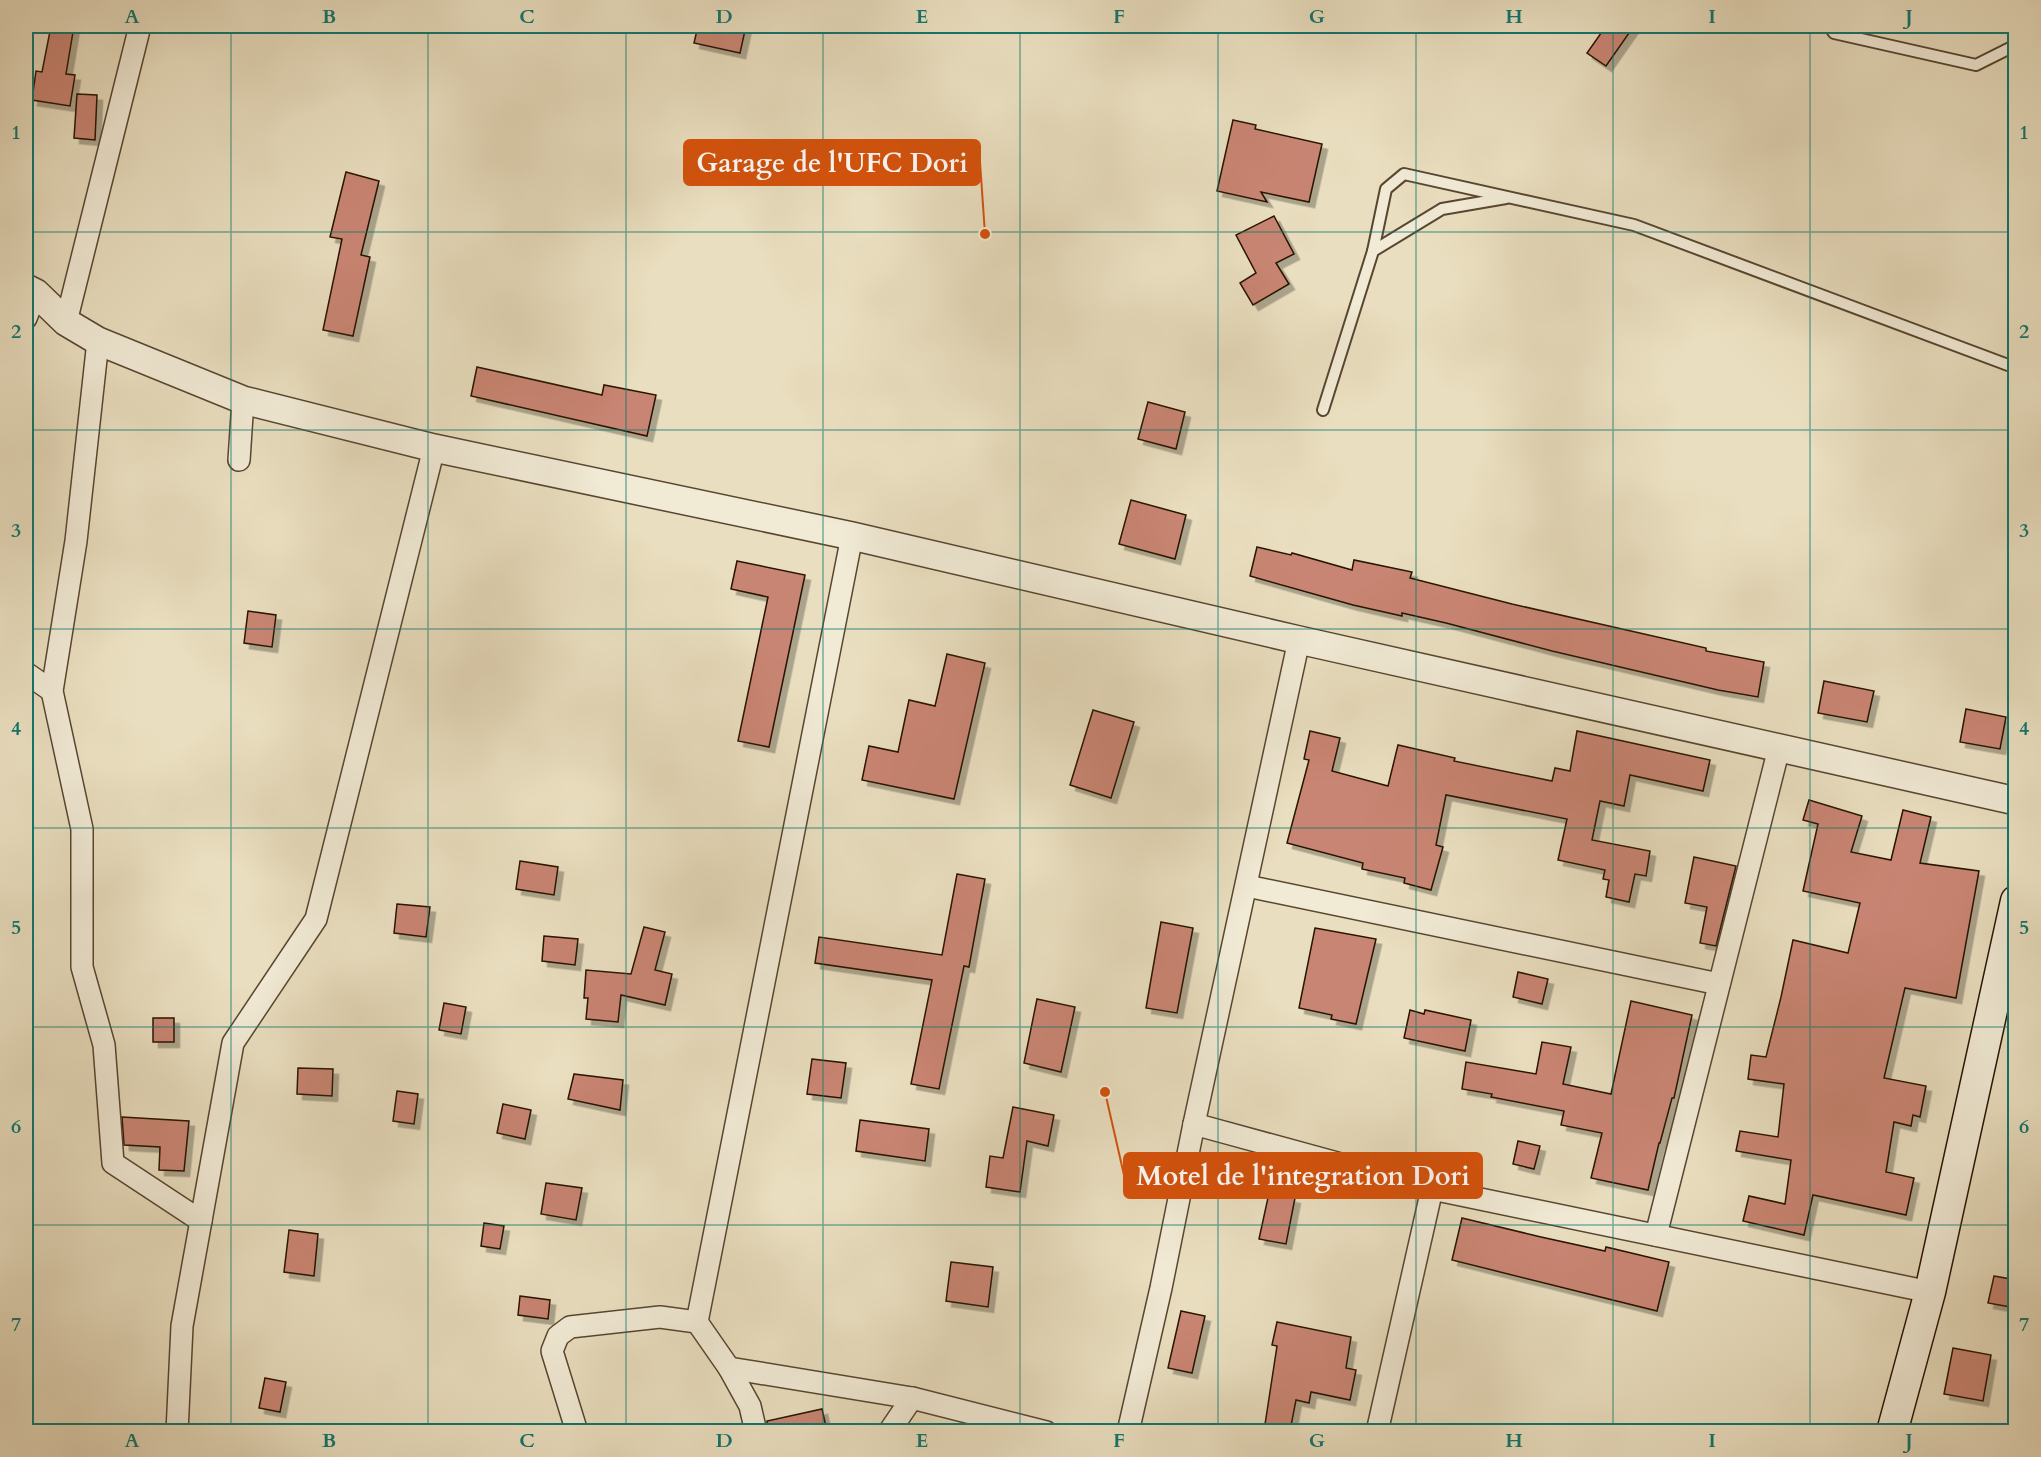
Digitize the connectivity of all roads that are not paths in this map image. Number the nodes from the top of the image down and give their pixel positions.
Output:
1 (140, 26) edge
2 (1829, 26) edge
3 (2016, 45) edge
4 (1512, 197) junction
5 (1373, 251) junction
6 (31, 290) edge
7 (26, 318) edge
8 (66, 322) junction
9 (98, 341) junction
10 (2016, 368) edge
11 (243, 400) junction
12 (1323, 410) dead end
13 (434, 448) junction
14 (239, 459) dead end
15 (852, 536) junction
16 (1299, 640) junction
17 (26, 674) edge
18 (52, 691) junction
19 (1779, 748) junction
20 (2016, 801) edge
21 (1247, 886) junction
22 (2016, 901) edge
23 (1719, 984) junction
24 (1194, 1124) junction
25 (1432, 1189) junction
26 (201, 1221) junction
27 (1656, 1235) junction
28 (1930, 1292) junction
29 (697, 1322) junction
30 (729, 1368) junction
31 (912, 1398) junction
32 (177, 1431) edge
33 (577, 1431) edge
34 (756, 1431) edge
35 (890, 1431) edge
36 (1046, 1431) edge
37 (1128, 1431) edge
38 (1377, 1431) edge
39 (1892, 1431) edge

1 - 8 street
2 - 3 lane
4 - 5 lane
4 - 5 lane
4 - 10 lane
5 - 12 lane
6 - 7 street
6 - 8 street
8 - 9 street
9 - 11 street
9 - 18 street
11 - 13 street
11 - 14 street
13 - 15 street
13 - 26 street
15 - 16 street
15 - 29 street
16 - 19 street
16 - 21 street
17 - 18 street
18 - 26 street
19 - 20 street
19 - 23 street
21 - 23 street
21 - 24 street
22 - 28 main road
23 - 27 street
24 - 25 street
24 - 37 street
25 - 27 street
25 - 38 street
26 - 32 street
27 - 28 street
28 - 39 main road
29 - 30 street
29 - 33 street
30 - 31 street
30 - 34 street
31 - 35 street
31 - 36 street

